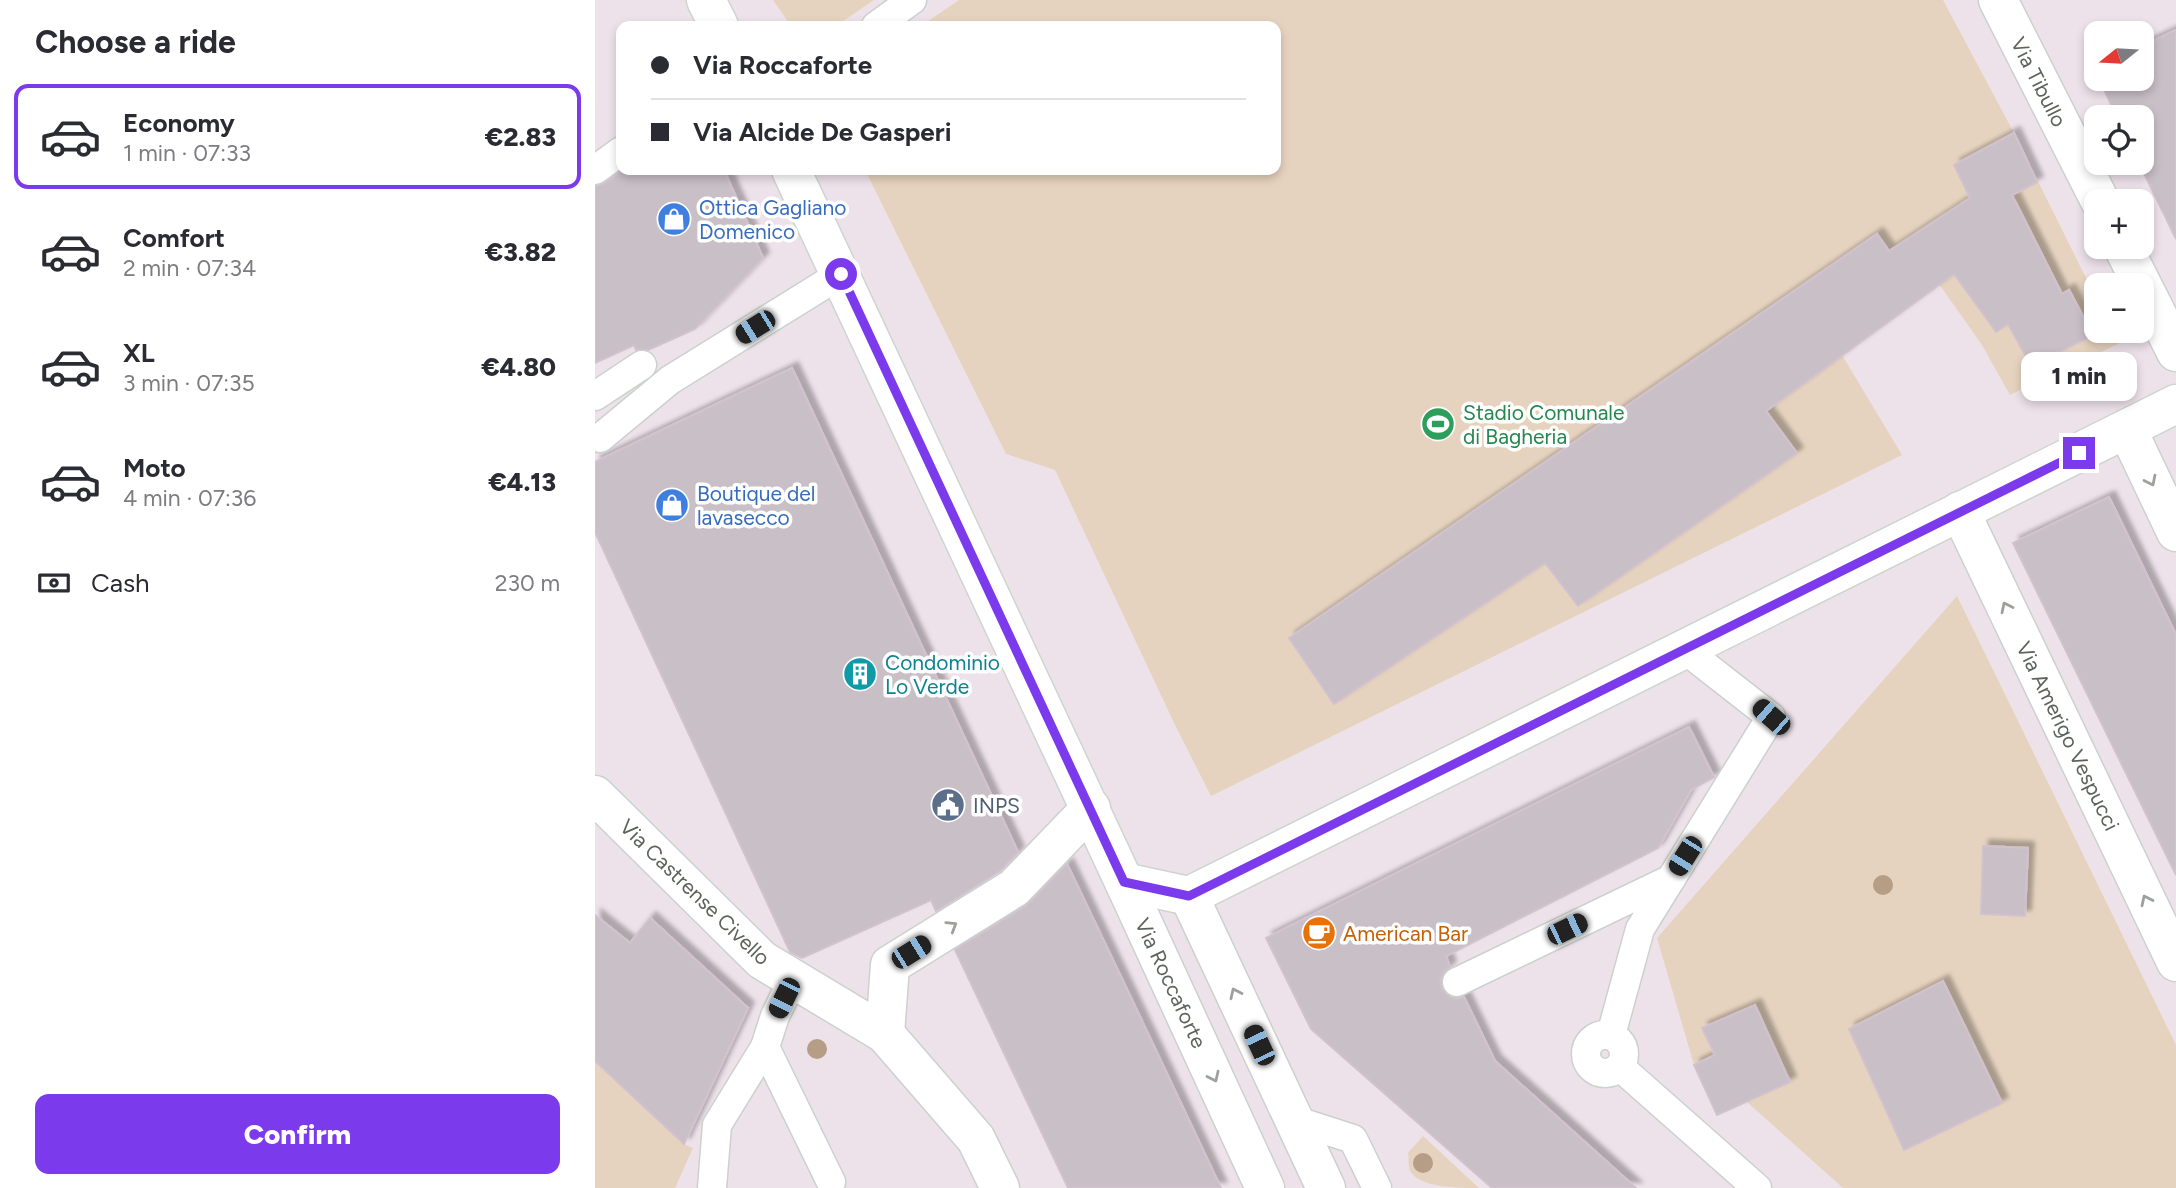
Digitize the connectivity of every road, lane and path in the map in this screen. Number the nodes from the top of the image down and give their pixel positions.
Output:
1 (706, 0) edge
2 (734, 0) edge
3 (912, 0) edge
4 (1998, 0) edge
5 (716, 21) edge
6 (728, 21) edge
7 (883, 21) edge
8 (616, 155) edge
9 (595, 170) edge
10 (793, 175) edge
11 (2093, 189) edge
12 (2129, 259) edge
13 (841, 274) junction
14 (2176, 352) edge
15 (642, 365) dead end
16 (595, 396) edge
17 (2176, 404) edge
18 (2127, 429) junction
19 (600, 438) dead end
20 (1960, 511) junction
21 (2176, 532) edge
22 (1684, 649) junction
23 (595, 795) edge
24 (1091, 808) junction
25 (1671, 879) junction
26 (1124, 882) junction
27 (1189, 896) junction
28 (2176, 962) edge
29 (793, 979) junction
30 (1457, 982) dead end
31 (885, 1034) junction
32 (765, 1047) junction
33 (1294, 1120) junction
34 (831, 1182) dead end
35 (712, 1188) edge
36 (1000, 1188) edge
37 (1265, 1188) edge
38 (1326, 1188) edge
39 (1377, 1188) edge
40 (1757, 1188) edge

1 - 5 street
2 - 6 street
3 - 7 lane
4 - 11 street, Via Tibullo
8 - 9 lane
10 - 13 street, Via Roccaforte
12 - 14 street
13 - 19 lane
13 - 24 street, Via Roccaforte
15 - 16 lane
17 - 18 street
18 - 20 street
18 -> 21 street
20 - 22 street
28 -> 20 street, Via Amerigo Vespucci
22 - 25 lane
22 - 27 street
23 - 29 street, Via Castrense Civello
24 - 26 street, Via Roccaforte
31 -> 24 street
25 - 30 lane
25 - 40 lane
26 - 27 street
26 -> 37 street, Via Roccaforte
33 -> 27 street
29 - 31 street, Via Castrense Civello
29 - 32 lane
31 - 36 street, Via Castrense Civello
32 - 34 lane
32 - 35 lane
33 - 38 street
33 - 39 lane

